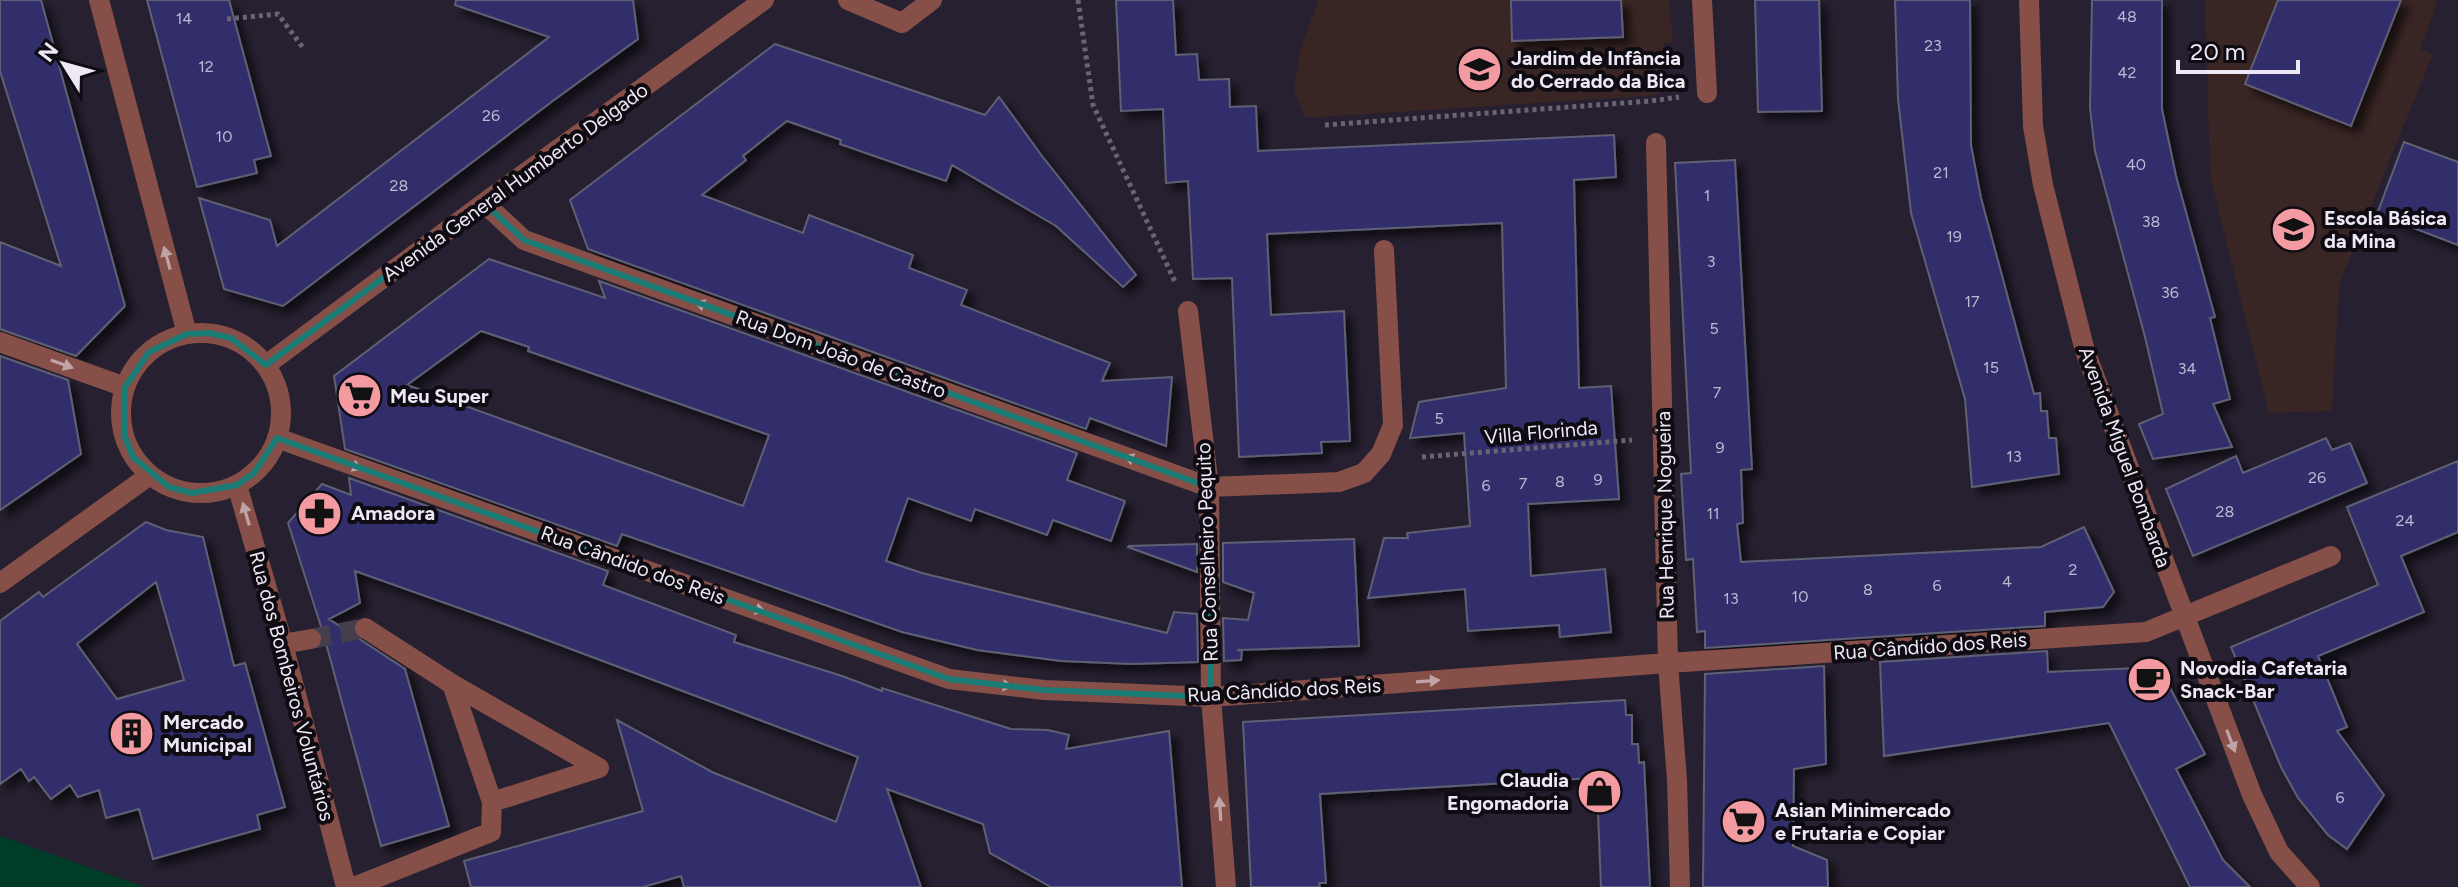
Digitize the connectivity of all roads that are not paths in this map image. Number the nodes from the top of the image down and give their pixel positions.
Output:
1 (99, 0) edge
2 (764, 0) edge
3 (848, 0) edge
4 (932, 0) edge
5 (1702, 0) edge
6 (2029, 0) edge
7 (1707, 93) road end
8 (1656, 143) dead end
9 (484, 203) junction
10 (1384, 250) dead end
11 (1188, 311) road end
12 (187, 334) junction
13 (0, 342) edge
14 (266, 365) junction
15 (125, 387) junction
16 (277, 438) junction
17 (150, 475) junction
18 (237, 485) junction
19 (1209, 487) junction
20 (2331, 556) dead end
21 (0, 583) edge
22 (2183, 616) junction
23 (365, 628) tunnel mouth
24 (311, 639) tunnel mouth
25 (283, 644) junction
26 (1668, 663) junction
27 (452, 684) junction
28 (1211, 697) junction
29 (492, 802) junction
30 (346, 887) edge
31 (354, 887) edge
32 (1226, 887) edge
33 (1680, 887) edge
34 (2310, 887) edge

12 -> 1 street
2 - 9 street, Avenida General Humberto Delgado
3 - 4 street
5 - 7 street
6 - 22 street, Avenida Miguel Bombarda
8 - 26 street, Rua Henrique Nogueira
9 - 14 street, Avenida General Humberto Delgado
19 -> 9 street, Rua Dom João de Castro
10 - 19 street
11 - 19 street, Rua Conselheiro Pequito
12 - 14 street
12 - 15 street
13 -> 15 street
14 - 16 street
15 - 17 street
16 - 18 street
16 -> 28 street, Rua Cândido dos Reis
17 - 18 street
17 - 21 street
25 -> 18 street, Rua dos Bombeiros Voluntários
19 - 28 street, Rua Conselheiro Pequito
20 - 22 street, Rua Cândido dos Reis
22 - 26 street, Rua Cândido dos Reis
22 -> 34 street, Avenida Miguel Bombarda
23 - 27 street
24 - 25 street
25 - 30 street, Rua dos Bombeiros Voluntários
28 -> 26 street, Rua Cândido dos Reis
26 - 33 street, Rua Henrique Nogueira
27 - 29 street
27 - 29 street
32 -> 28 street, Rua Conselheiro Pequito
29 - 31 street

